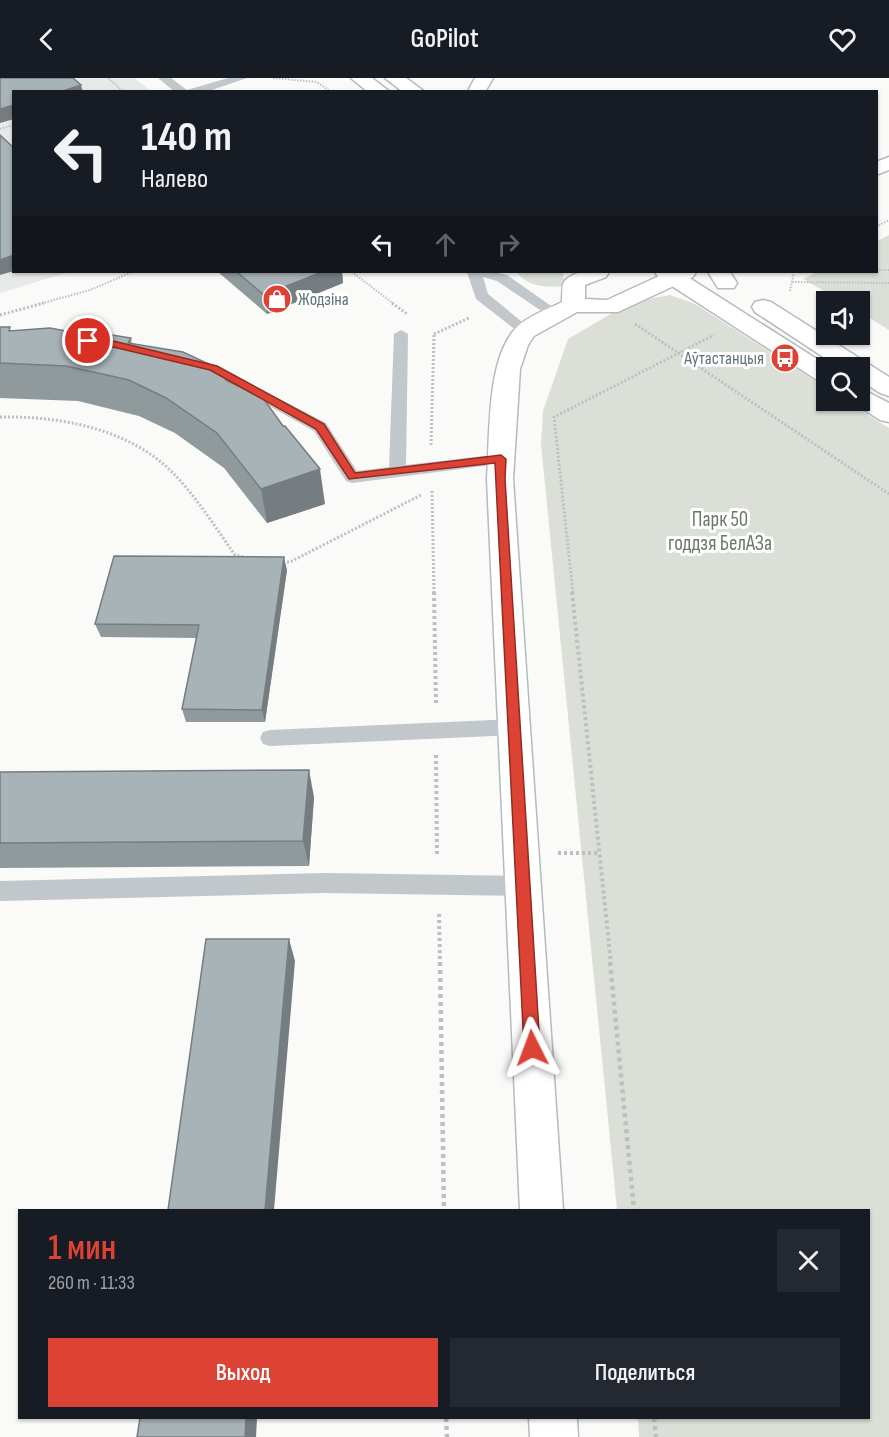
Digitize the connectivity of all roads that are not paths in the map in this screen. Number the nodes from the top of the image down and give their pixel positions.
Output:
1 (164, 78) edge
2 (241, 78) edge
3 (360, 78) edge
4 (394, 78) edge
5 (180, 90) edge
6 (198, 90) edge
7 (378, 90) edge
8 (413, 90) edge
9 (474, 273) edge
10 (484, 273) edge
11 (596, 273) edge
12 (675, 273) edge
13 (717, 276) edge
14 (565, 310) junction
15 (526, 331) junction
16 (401, 334) dead end
17 (841, 357) edge
18 (193, 363) edge
19 (816, 368) edge
20 (870, 376) edge
21 (889, 388) edge
22 (870, 402) edge
23 (889, 414) edge
24 (501, 459) junction
25 (397, 471) junction
26 (514, 727) junction
27 (270, 738) dead end
28 (523, 886) junction
29 (0, 891) edge
30 (542, 1209) edge
31 (553, 1419) edge
32 (554, 1437) edge

1 - 5 lane
2 - 6 lane
3 - 7 main road
4 - 8 main road
9 - 15 lane
10 - 14 lane
11 - 14 main road
12 - 14 main road
12 - 19 main road
13 - 17 main road
14 - 15 main road
15 - 24 main road
16 - 25 lane
18 - 25 lane
20 - 21 main road
22 - 23 main road
24 - 25 lane
24 - 26 main road
26 - 27 lane
26 - 28 main road
28 - 29 lane
28 - 30 main road
31 - 32 main road

